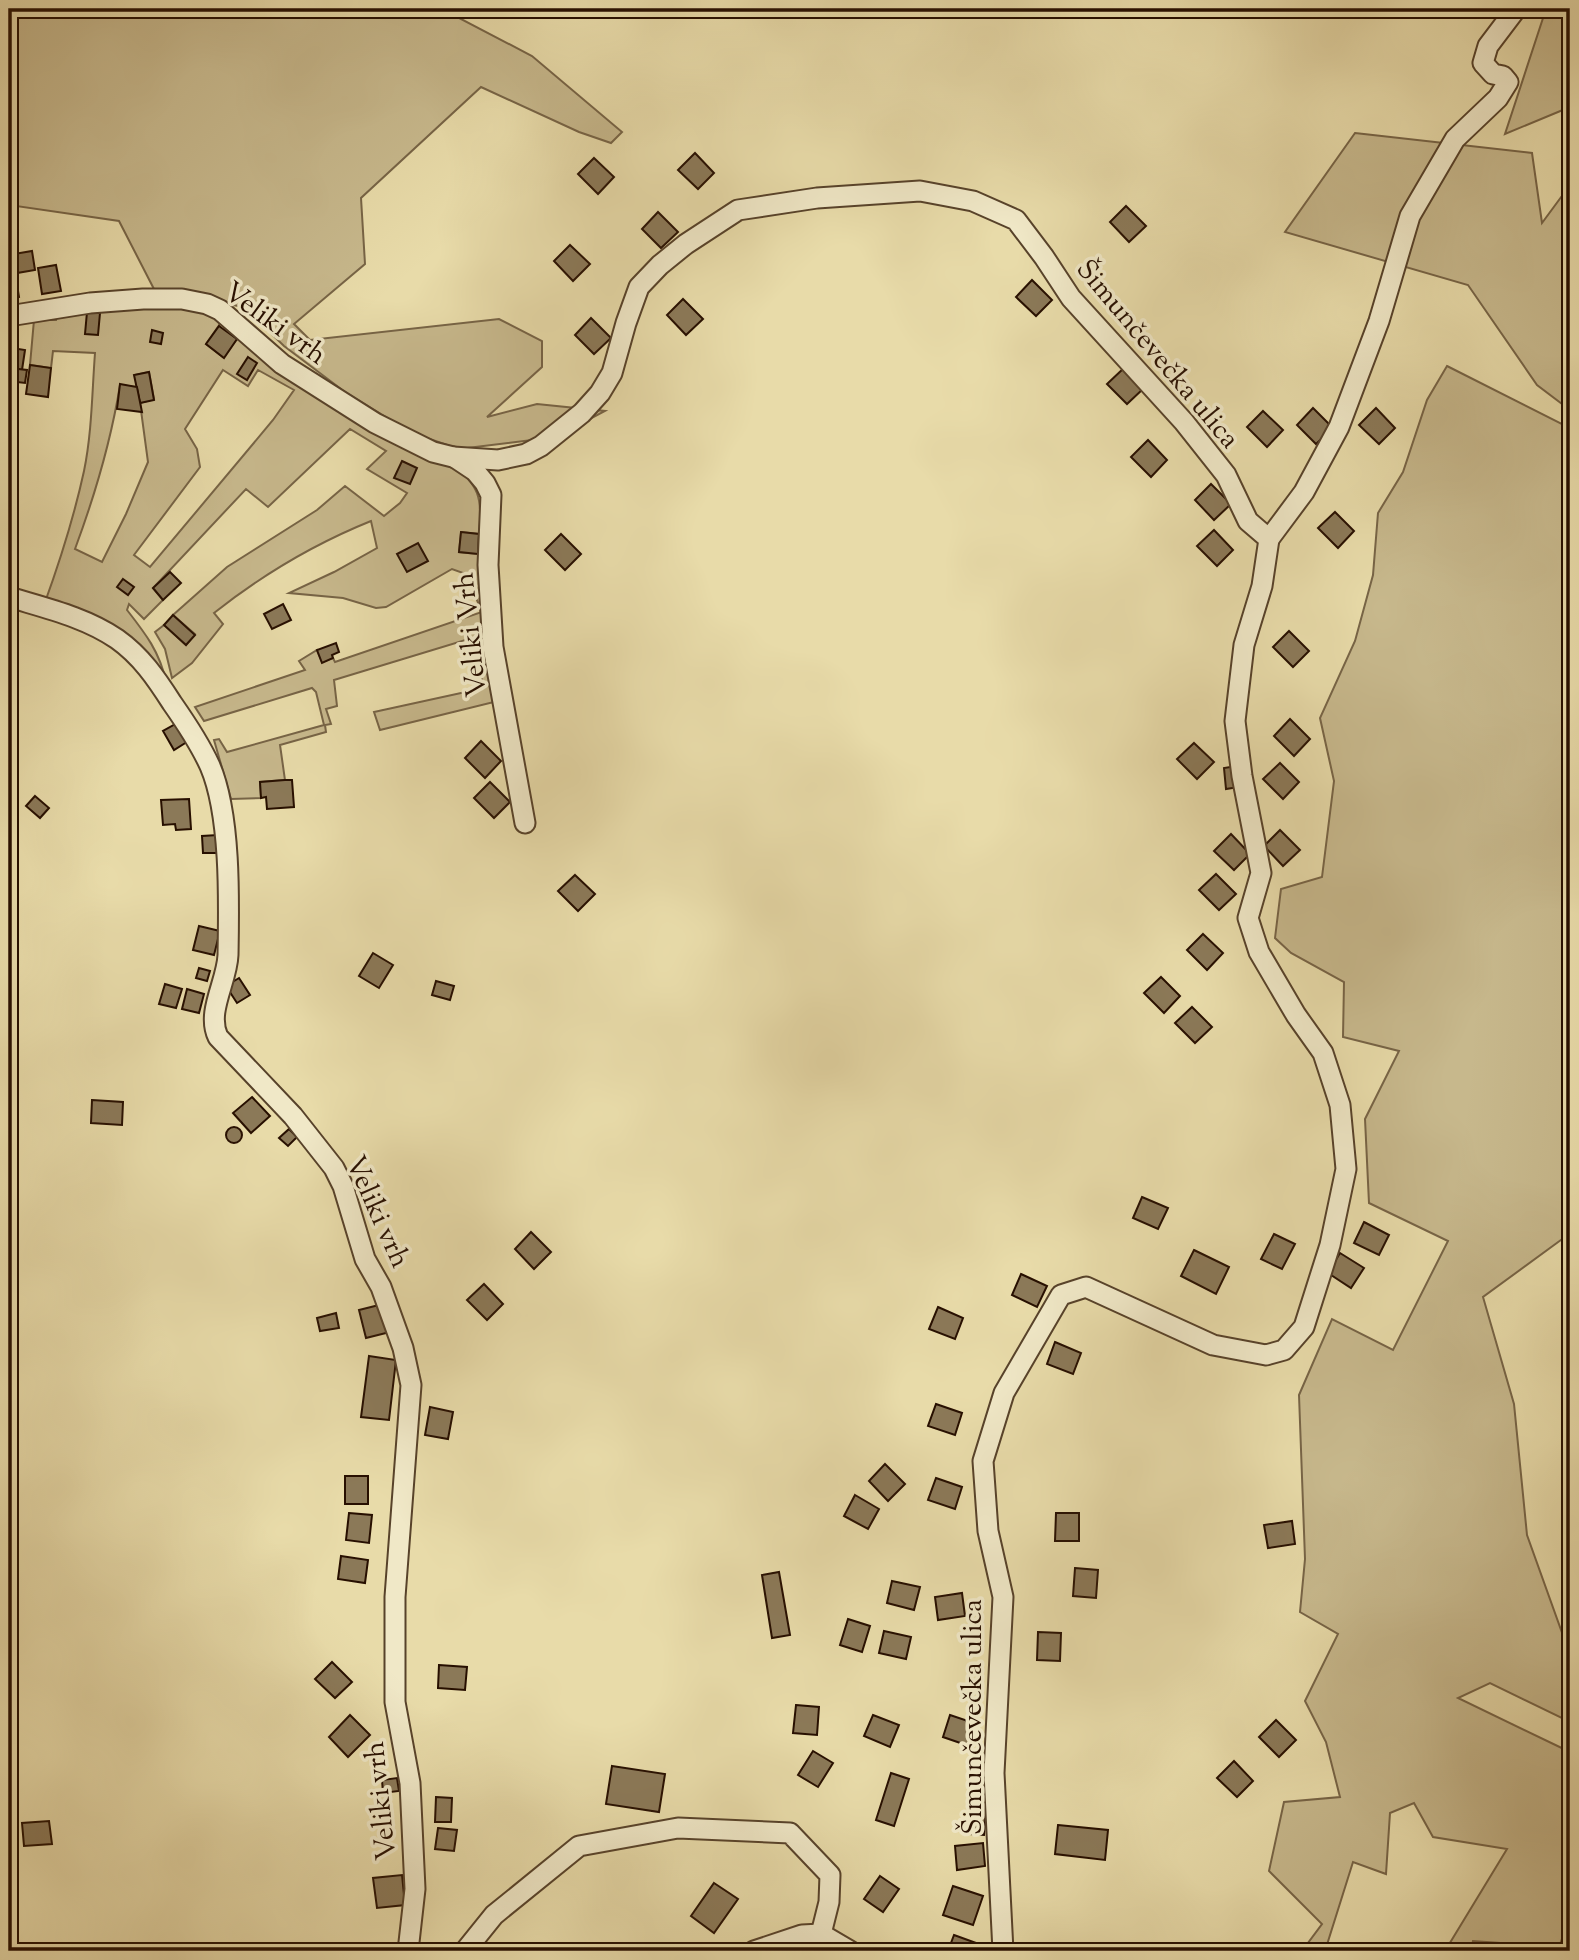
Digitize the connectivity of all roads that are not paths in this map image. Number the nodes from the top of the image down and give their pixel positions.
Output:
1 (1516, 9) edge
2 (9, 316) edge
3 (453, 457) junction
4 (1269, 540) junction
5 (9, 597) edge
6 (525, 823) dead end
7 (821, 1934) junction
8 (408, 1951) edge
9 (465, 1951) edge
10 (754, 1951) edge
11 (850, 1951) edge
12 (1003, 1951) edge

1 - 4 street, Šimunčevečka ulica
2 - 3 street, Veliki vrh
3 - 4 street, Šimunčevečka ulica
3 - 6 street, Veliki Vrh
4 - 12 street, Šimunčevečka ulica
5 - 8 street, Veliki vrh
7 - 9 street
7 - 10 street
7 - 11 street

